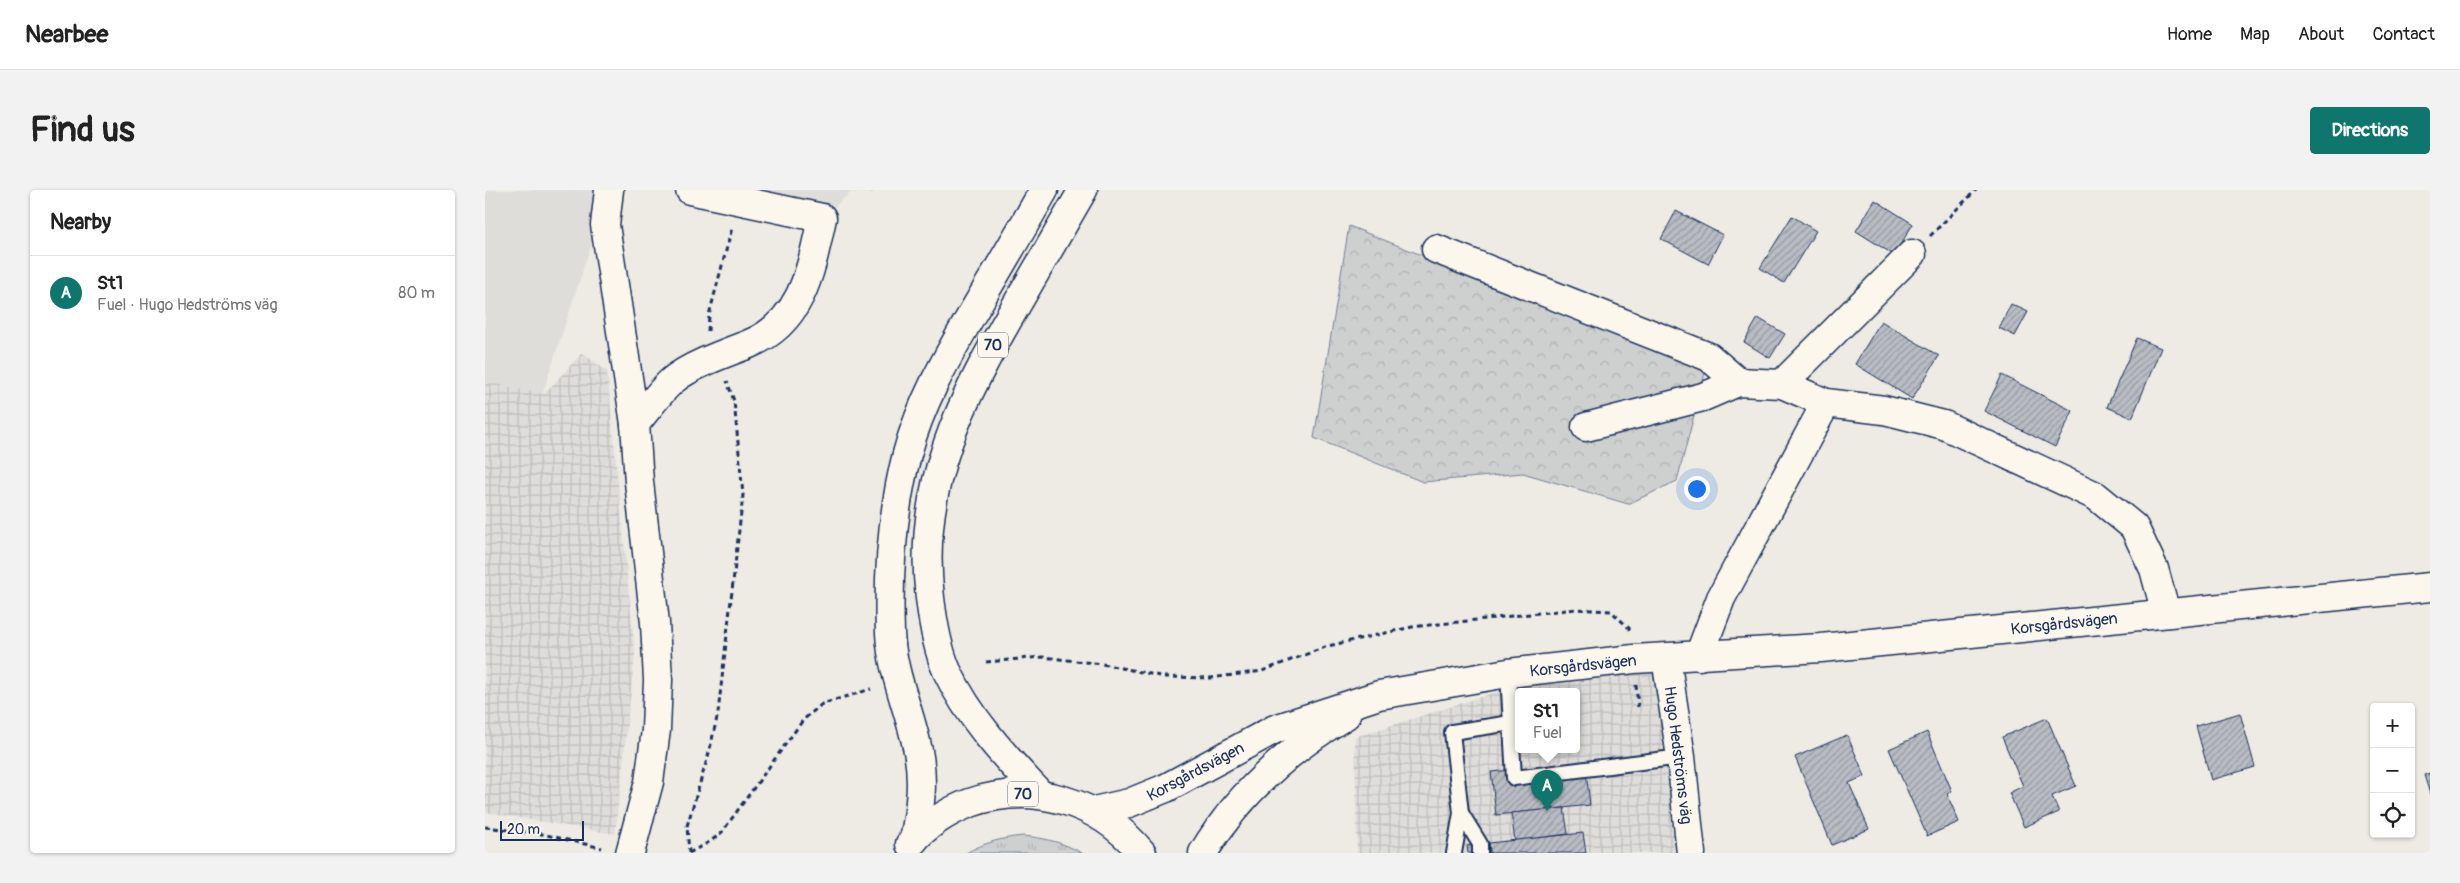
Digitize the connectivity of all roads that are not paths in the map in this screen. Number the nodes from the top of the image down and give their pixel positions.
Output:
1 (609, 190) edge
2 (690, 190) edge
3 (1044, 190) edge
4 (1083, 190) edge
5 (1436, 249) dead end
6 (1912, 254) road end
7 (1738, 382) junction
8 (1782, 384) junction
9 (1826, 403) junction
10 (635, 424) junction
11 (1586, 427) dead end
12 (2430, 587) edge
13 (2166, 613) junction
14 (1699, 656) junction
15 (1666, 658) junction
16 (1508, 673) junction
17 (1379, 694) junction
18 (1511, 723) junction
19 (1681, 757) junction
20 (1040, 794) junction
21 (1094, 811) junction
22 (1461, 813) junction
23 (908, 847) edge
24 (1455, 847) edge
25 (619, 851) edge
26 (1143, 853) edge
27 (1203, 853) edge
28 (1481, 853) edge
29 (1691, 853) edge

1 - 10 main road
2 - 10 main road
3 - 23 main road, 70
4 - 20 main road, 70
5 - 7 main road
6 - 8 main road
7 - 8 main road
7 - 11 main road
8 - 9 main road
9 - 13 main road
9 - 14 main road
10 - 25 main road
12 - 13 main road, Korsgårdsvägen
13 - 14 main road, Korsgårdsvägen
14 - 15 main road, Korsgårdsvägen
15 - 16 main road, Korsgårdsvägen
15 - 19 main road, Hugo Hedströms väg
16 - 17 main road, Korsgårdsvägen
16 - 18 lane
17 - 21 main road, Korsgårdsvägen
17 - 27 main road, Korsgårdsvägen
18 - 19 lane
18 - 22 lane
19 - 29 main road, Hugo Hedströms väg
20 - 21 main road, 70
20 - 23 main road, 70
21 - 26 main road, 70
22 - 24 lane
22 - 28 lane

